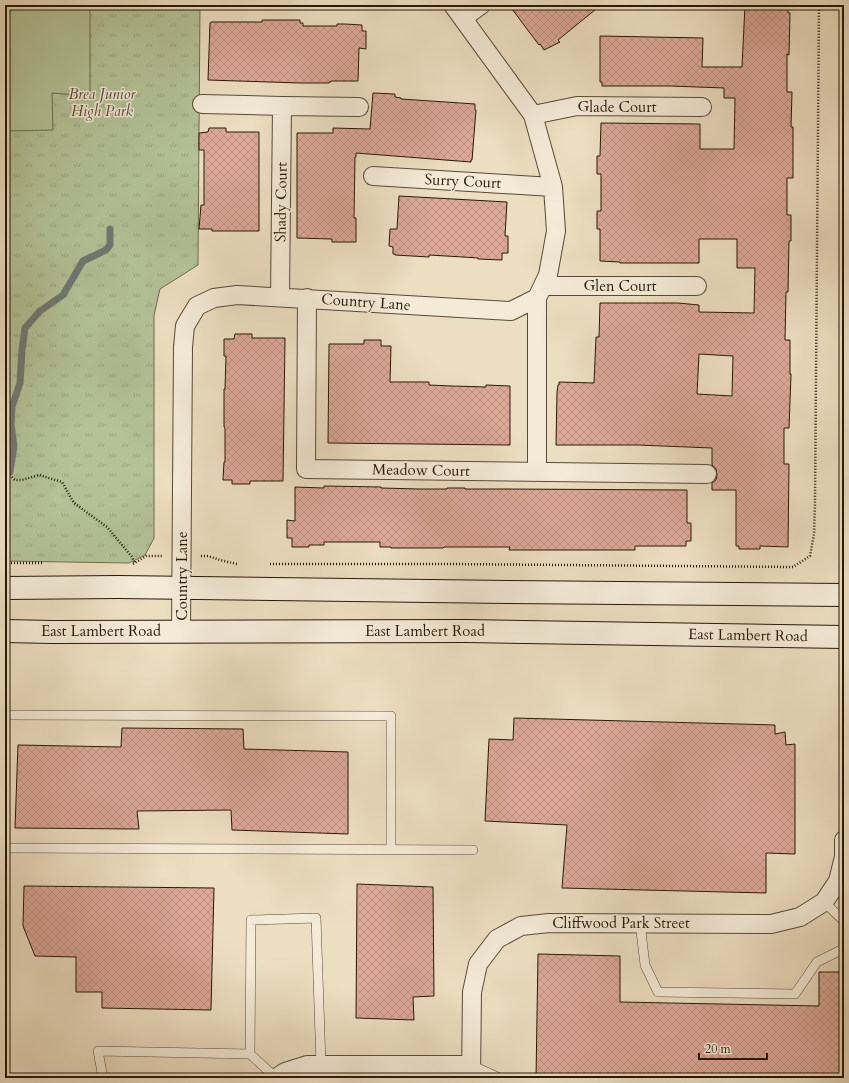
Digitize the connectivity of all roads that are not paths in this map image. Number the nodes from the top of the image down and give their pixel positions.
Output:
1 (480, 5) edge
2 (458, 12) edge
3 (202, 104) dead end
4 (282, 106) junction
5 (360, 107) dead end
6 (702, 107) dead end
7 (533, 115) junction
8 (373, 176) dead end
9 (553, 186) junction
10 (696, 286) dead end
11 (540, 292) junction
12 (280, 297) junction
13 (306, 298) junction
14 (536, 471) junction
15 (707, 474) dead end
16 (5, 588) edge
17 (182, 588) junction
18 (844, 595) edge
19 (5, 631) edge
20 (181, 632) junction
21 (844, 637) edge
22 (5, 715) edge
23 (844, 840) edge
24 (5, 848) edge
25 (391, 850) junction
26 (473, 850) dead end
27 (842, 869) edge
28 (824, 902) junction
29 (844, 921) edge
30 (640, 923) junction
31 (844, 951) edge
32 (250, 1054) junction
33 (310, 1069) edge
34 (471, 1071) edge
35 (103, 1078) edge
36 (276, 1078) edge
37 (500, 1078) edge

1 - 2 street
2 - 7 street
3 - 4 street
4 - 5 street
4 - 12 street, Shady Court
6 - 7 street, Glade Court
7 - 9 street
8 - 9 street, Surry Court
9 - 11 street
10 - 11 street, Glen Court
11 - 13 street, Country Lane
11 - 14 street
12 - 13 street, Country Lane
12 - 17 street, Country Lane
13 - 14 street, Meadow Court
14 - 15 street, Meadow Court
16 - 17 main road
17 - 18 main road
17 - 20 street, Country Lane
19 - 20 main road, East Lambert Road
20 - 21 main road, East Lambert Road
22 - 25 lane
23 - 27 street, Cliffwood Park Street
24 - 25 lane
25 - 26 lane
27 - 28 street, Cliffwood Park Street
28 - 29 lane
28 - 30 street, Cliffwood Park Street
30 - 31 lane
30 - 34 street, Cliffwood Park Street
32 - 33 lane
32 - 35 lane
32 - 36 lane
33 - 34 street
33 - 36 street
34 - 37 lane

